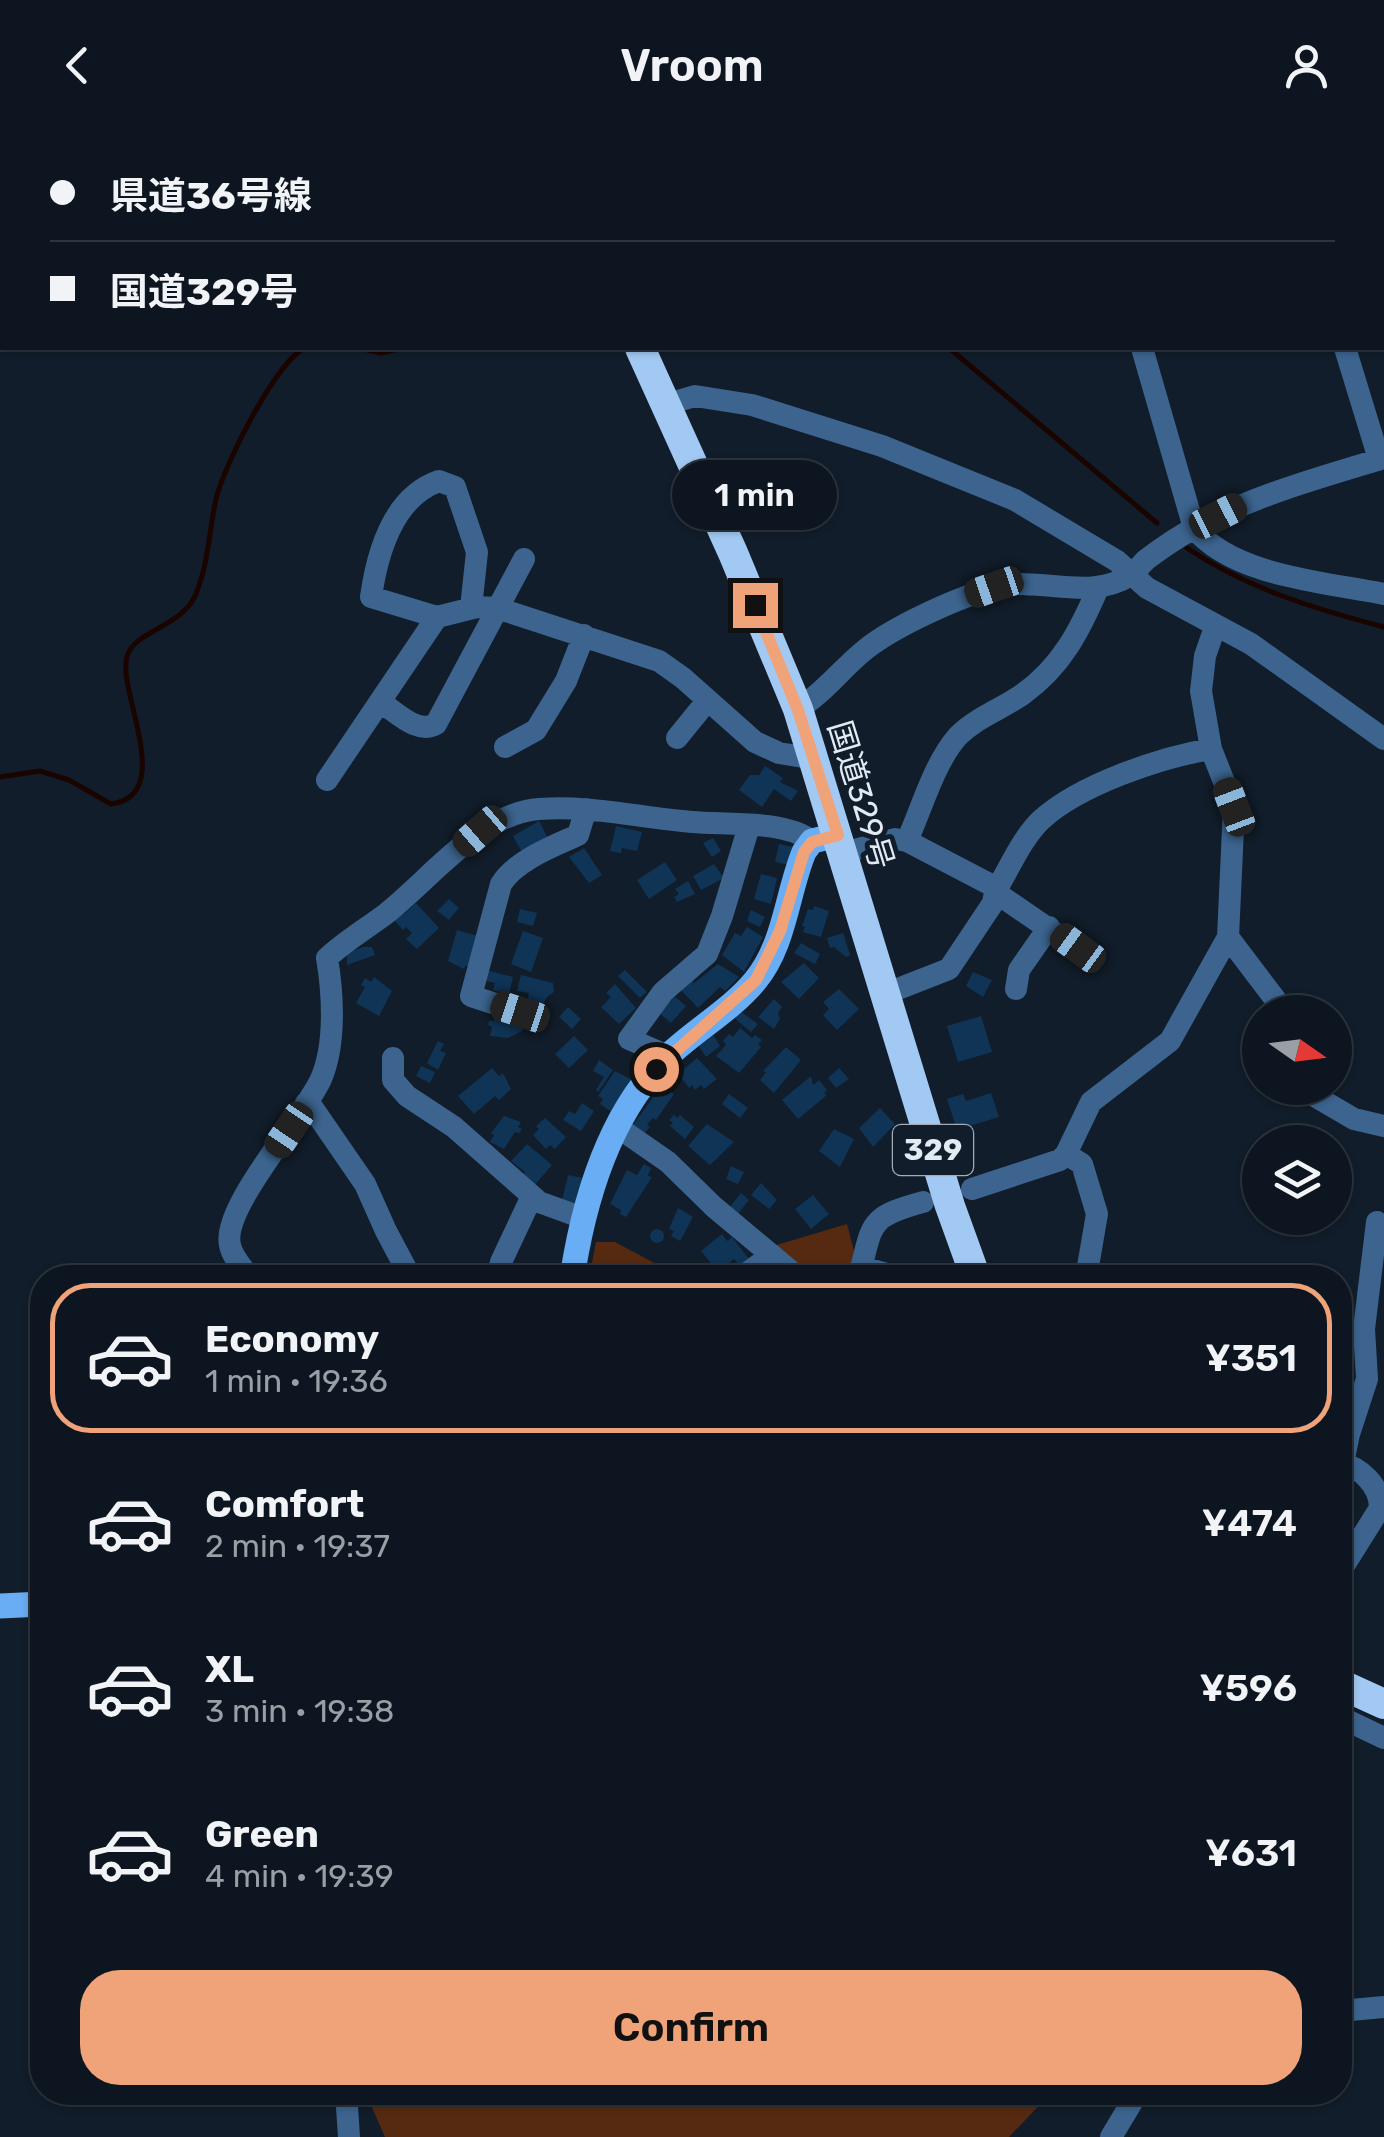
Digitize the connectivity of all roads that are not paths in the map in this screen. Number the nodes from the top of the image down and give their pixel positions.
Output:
1 (641, 350) edge
2 (1143, 350) edge
3 (1347, 350) edge
4 (664, 405) junction
5 (1382, 458) edge
6 (1194, 528) junction
7 (524, 558) dead end
8 (1133, 574) junction
9 (1098, 588) junction
10 (1384, 594) edge
11 (471, 608) junction
12 (497, 608) junction
13 (437, 617) junction
14 (1215, 627) junction
15 (584, 635) junction
16 (707, 701) junction
17 (380, 702) junction
18 (798, 710) junction
19 (677, 738) dead end
20 (1384, 739) edge
21 (505, 746) dead end
22 (1211, 749) junction
23 (815, 759) junction
24 (328, 780) dead end
25 (586, 809) junction
26 (749, 826) junction
27 (907, 841) junction
28 (831, 843) junction
29 (996, 890) junction
30 (1049, 927) junction
31 (1228, 938) junction
32 (1078, 948) dead end
33 (1016, 989) dead end
34 (885, 994) junction
35 (1274, 995) edge
36 (520, 1012) dead end
37 (668, 1056) junction
38 (392, 1058) dead end
39 (306, 1104) junction
40 (1330, 1105) edge
41 (616, 1126) junction
42 (1384, 1126) edge
43 (1066, 1154) junction
44 (972, 1189) dead end
45 (532, 1196) junction
46 (922, 1202) dead end
47 (584, 1218) junction
48 (1377, 1222) dead end
49 (772, 1255) junction
50 (241, 1265) edge
51 (404, 1265) edge
52 (503, 1265) edge
53 (575, 1265) edge
54 (758, 1265) edge
55 (784, 1265) edge
56 (862, 1265) edge
57 (971, 1265) edge
58 (1088, 1265) edge
59 (1352, 1425) edge
60 (1352, 1465) edge
61 (1352, 1553) edge
62 (30, 1605) edge
63 (0, 1606) edge
64 (1352, 1691) edge
65 (1384, 1704) edge
66 (1352, 1723) edge
67 (1384, 1738) edge
68 (1384, 2007) edge
69 (1352, 2009) edge
70 (347, 2105) edge
71 (1130, 2105) edge
72 (348, 2137) edge
73 (1111, 2137) edge

1 - 4 highway, 国道329号 / 329
2 - 6 street
3 - 5 street
4 - 8 street
4 - 18 highway, 国道329号 / 329
5 - 6 street
6 - 8 street
6 - 10 street
7 - 12 street
8 - 9 street
8 - 14 street
9 - 18 street
9 - 27 street
11 - 12 street
11 - 13 street
11 - 13 street
12 - 15 street
12 - 17 street
13 - 17 street
14 - 20 street
14 - 22 street
15 - 16 street
15 - 21 street
16 - 19 street
16 - 23 street
17 - 24 street
18 - 23 highway, 国道329号 / 329
22 - 29 street
22 - 31 street
23 - 28 highway, 国道329号 / 329
25 - 26 street
25 - 36 street
25 - 39 street
26 - 28 street
26 - 37 street
27 - 28 street
27 - 29 street
28 - 34 highway, 国道329号 / 329
28 - 37 main road
29 - 30 street
29 - 34 street
30 - 32 street
30 - 33 street
31 - 35 street
31 - 43 street
34 - 57 highway, 国道329号 / 329
37 - 41 main road
38 - 45 street
39 - 50 street
39 - 51 street
40 - 42 street
41 - 47 main road
41 - 49 street
43 - 44 street
43 - 58 street
45 - 47 street
45 - 52 street
46 - 56 street
47 - 53 main road
48 - 59 street
49 - 54 street
49 - 55 street
60 - 61 street
62 - 63 main road
64 - 65 highway
66 - 67 street
68 - 69 street
70 - 72 street
71 - 73 street

